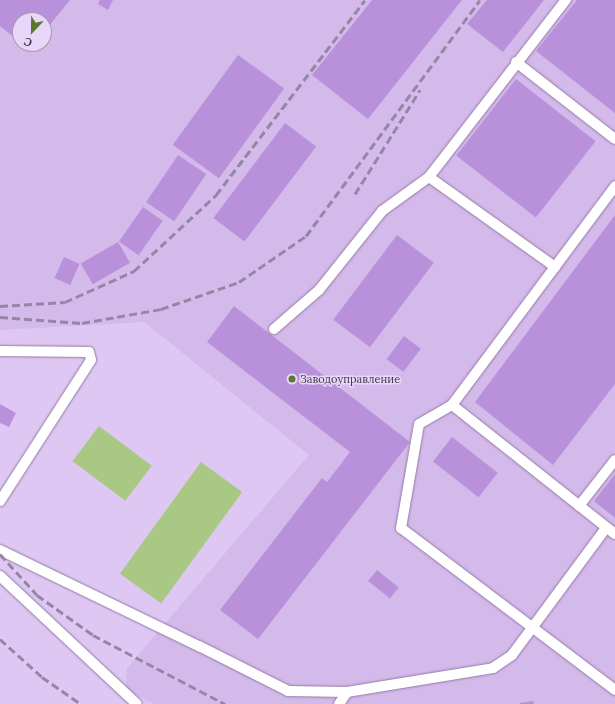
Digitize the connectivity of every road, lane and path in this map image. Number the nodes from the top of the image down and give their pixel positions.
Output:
1 (566, 0) edge
2 (516, 62) junction
3 (615, 139) edge
4 (429, 177) junction
5 (615, 186) edge
6 (554, 267) junction
7 (274, 329) dead end
8 (0, 351) edge
9 (452, 405) junction
10 (615, 460) edge
11 (0, 501) edge
12 (579, 506) junction
13 (606, 528) junction
14 (615, 534) edge
15 (0, 550) edge
16 (0, 576) edge
17 (533, 629) junction
18 (615, 690) edge
19 (347, 692) junction
20 (137, 704) edge
21 (340, 704) edge

1 - 2 lane
2 - 3 lane
2 - 4 lane
4 - 6 lane
4 - 7 lane
5 - 6 lane
6 - 9 lane
8 - 11 lane
9 - 12 lane
9 - 17 lane
10 - 12 lane
12 - 13 lane
13 - 14 lane
13 - 17 lane
15 - 19 lane
16 - 20 lane
17 - 18 lane
17 - 19 lane
19 - 21 lane

